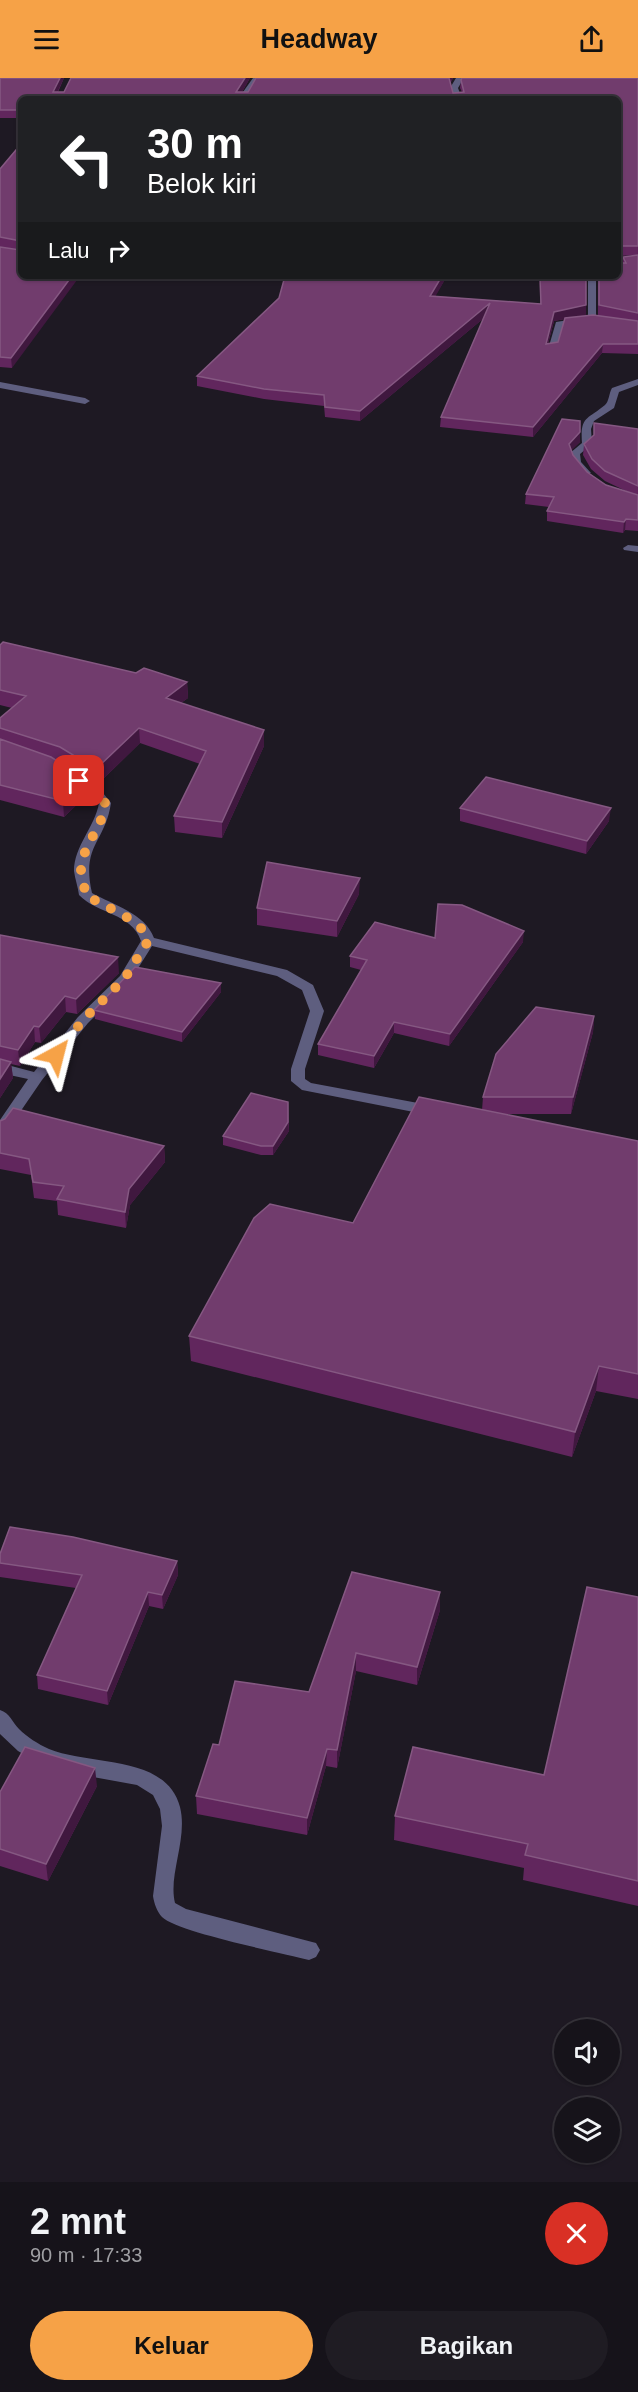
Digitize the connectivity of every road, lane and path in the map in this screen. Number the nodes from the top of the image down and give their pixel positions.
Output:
1 (257, 78) edge
2 (460, 78) edge
3 (244, 96) edge
4 (457, 96) edge
5 (638, 260) edge
6 (621, 261) edge
7 (592, 279) edge
8 (550, 351) edge
9 (638, 382) edge
10 (0, 385) edge
11 (85, 401) dead end
12 (592, 481) edge
13 (54, 767) edge
14 (148, 941) junction
15 (0, 1068) edge
16 (38, 1077) junction
17 (444, 1113) edge
18 (0, 1131) edge
19 (0, 1718) edge
20 (309, 1950) dead end

1 - 3 street
2 - 4 street
5 - 6 street
7 - 8 street
9 - 12 street
10 - 11 street
13 - 14 street
14 - 16 street
14 - 17 street
15 - 16 street
16 - 18 street
19 - 20 street

